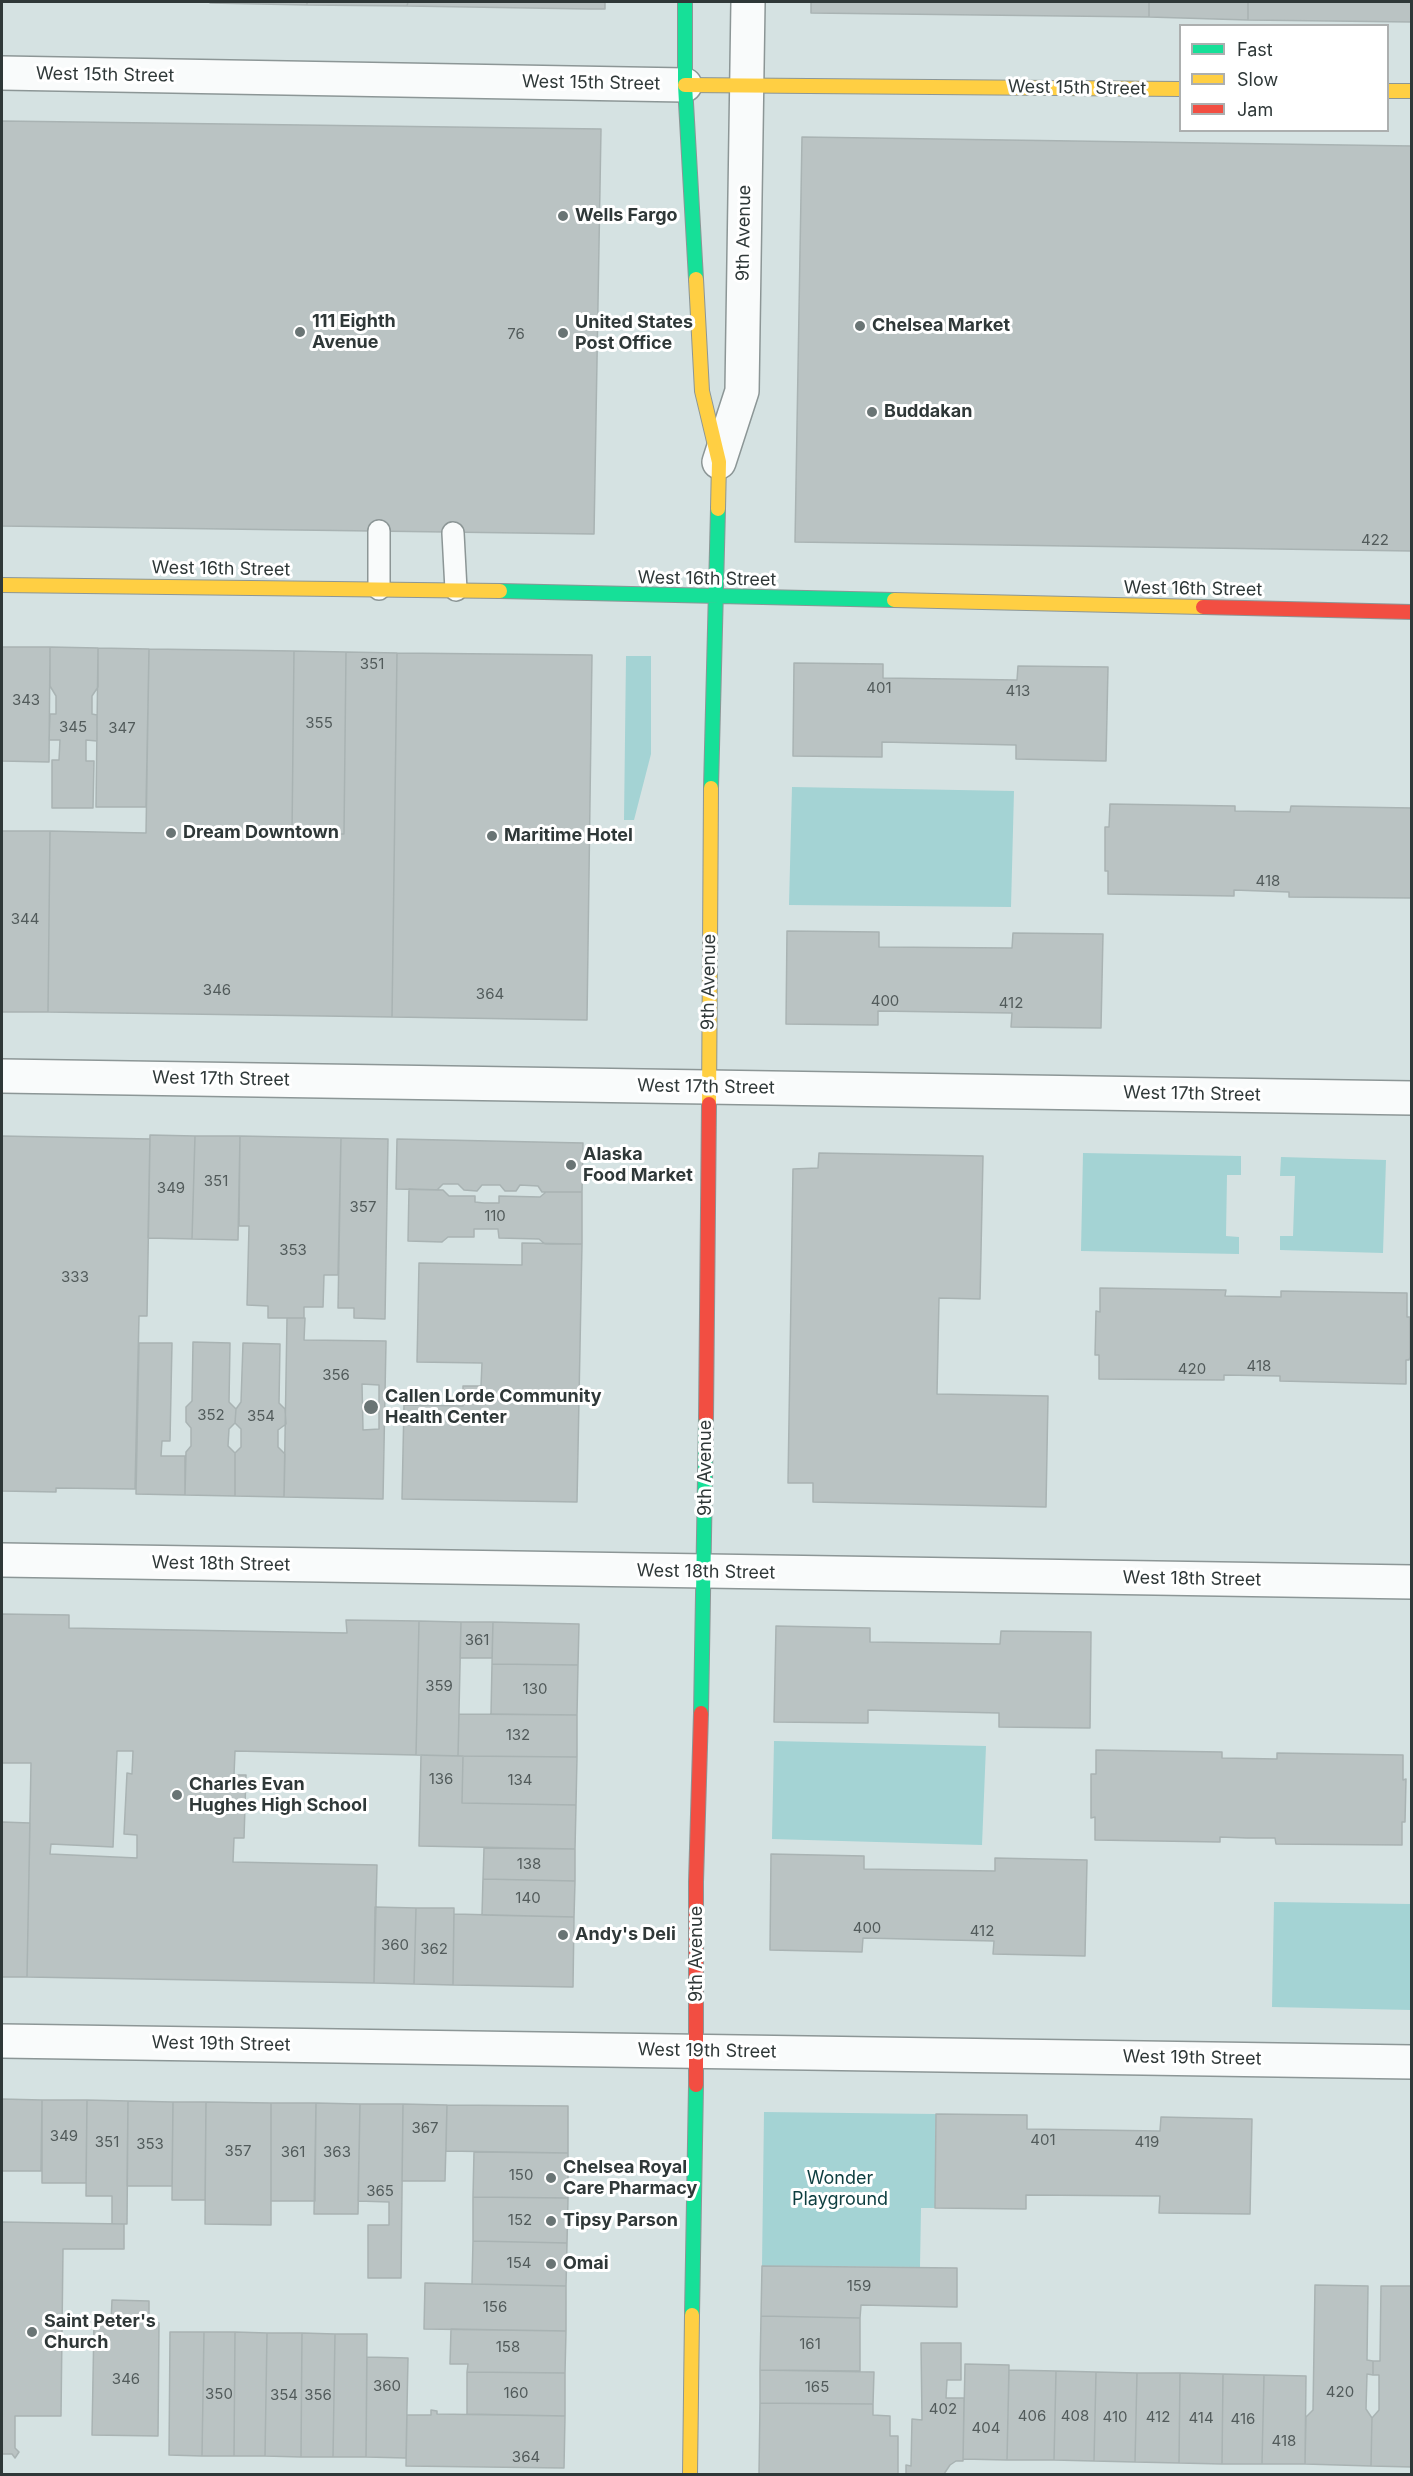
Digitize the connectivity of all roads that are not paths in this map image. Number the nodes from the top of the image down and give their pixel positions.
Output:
1 (685, 2) edge
2 (748, 2) edge
3 (2, 73) edge
4 (685, 85) junction
5 (746, 85) junction
6 (1179, 89) edge
7 (1389, 91) edge
8 (1412, 91) edge
9 (719, 462) junction
10 (379, 531) dead end
11 (453, 533) dead end
12 (2, 585) edge
13 (379, 589) junction
14 (456, 590) junction
15 (715, 597) junction
16 (1412, 612) edge
17 (2, 1076) edge
18 (707, 1087) junction
19 (1412, 1098) edge
20 (2, 1560) edge
21 (705, 1572) junction
22 (1412, 1582) edge
23 (2, 2041) edge
24 (696, 2051) junction
25 (1412, 2062) edge
26 (690, 2475) edge

1 - 4 main road, 9th Avenue
2 - 5 street, 9th Avenue
3 - 4 street, West 15th Street
4 - 5 main road, West 15th Street
4 - 9 main road, 9th Avenue
5 - 6 main road, West 15th Street
5 - 9 street, 9th Avenue
7 - 8 main road
9 - 15 main road, 9th Avenue
10 - 13 lane
11 - 14 lane
12 - 13 main road, West 16th Street
13 - 14 main road, West 16th Street
14 - 15 main road, West 16th Street
15 - 16 main road, West 16th Street
15 - 18 main road, 9th Avenue
17 - 18 street, West 17th Street
18 - 19 street, West 17th Street
18 - 21 main road, 9th Avenue
20 - 21 street, West 18th Street
21 - 22 street, West 18th Street
21 - 24 main road, 9th Avenue
23 - 24 street, West 19th Street
24 - 25 street, West 19th Street
24 - 26 main road, 9th Avenue

